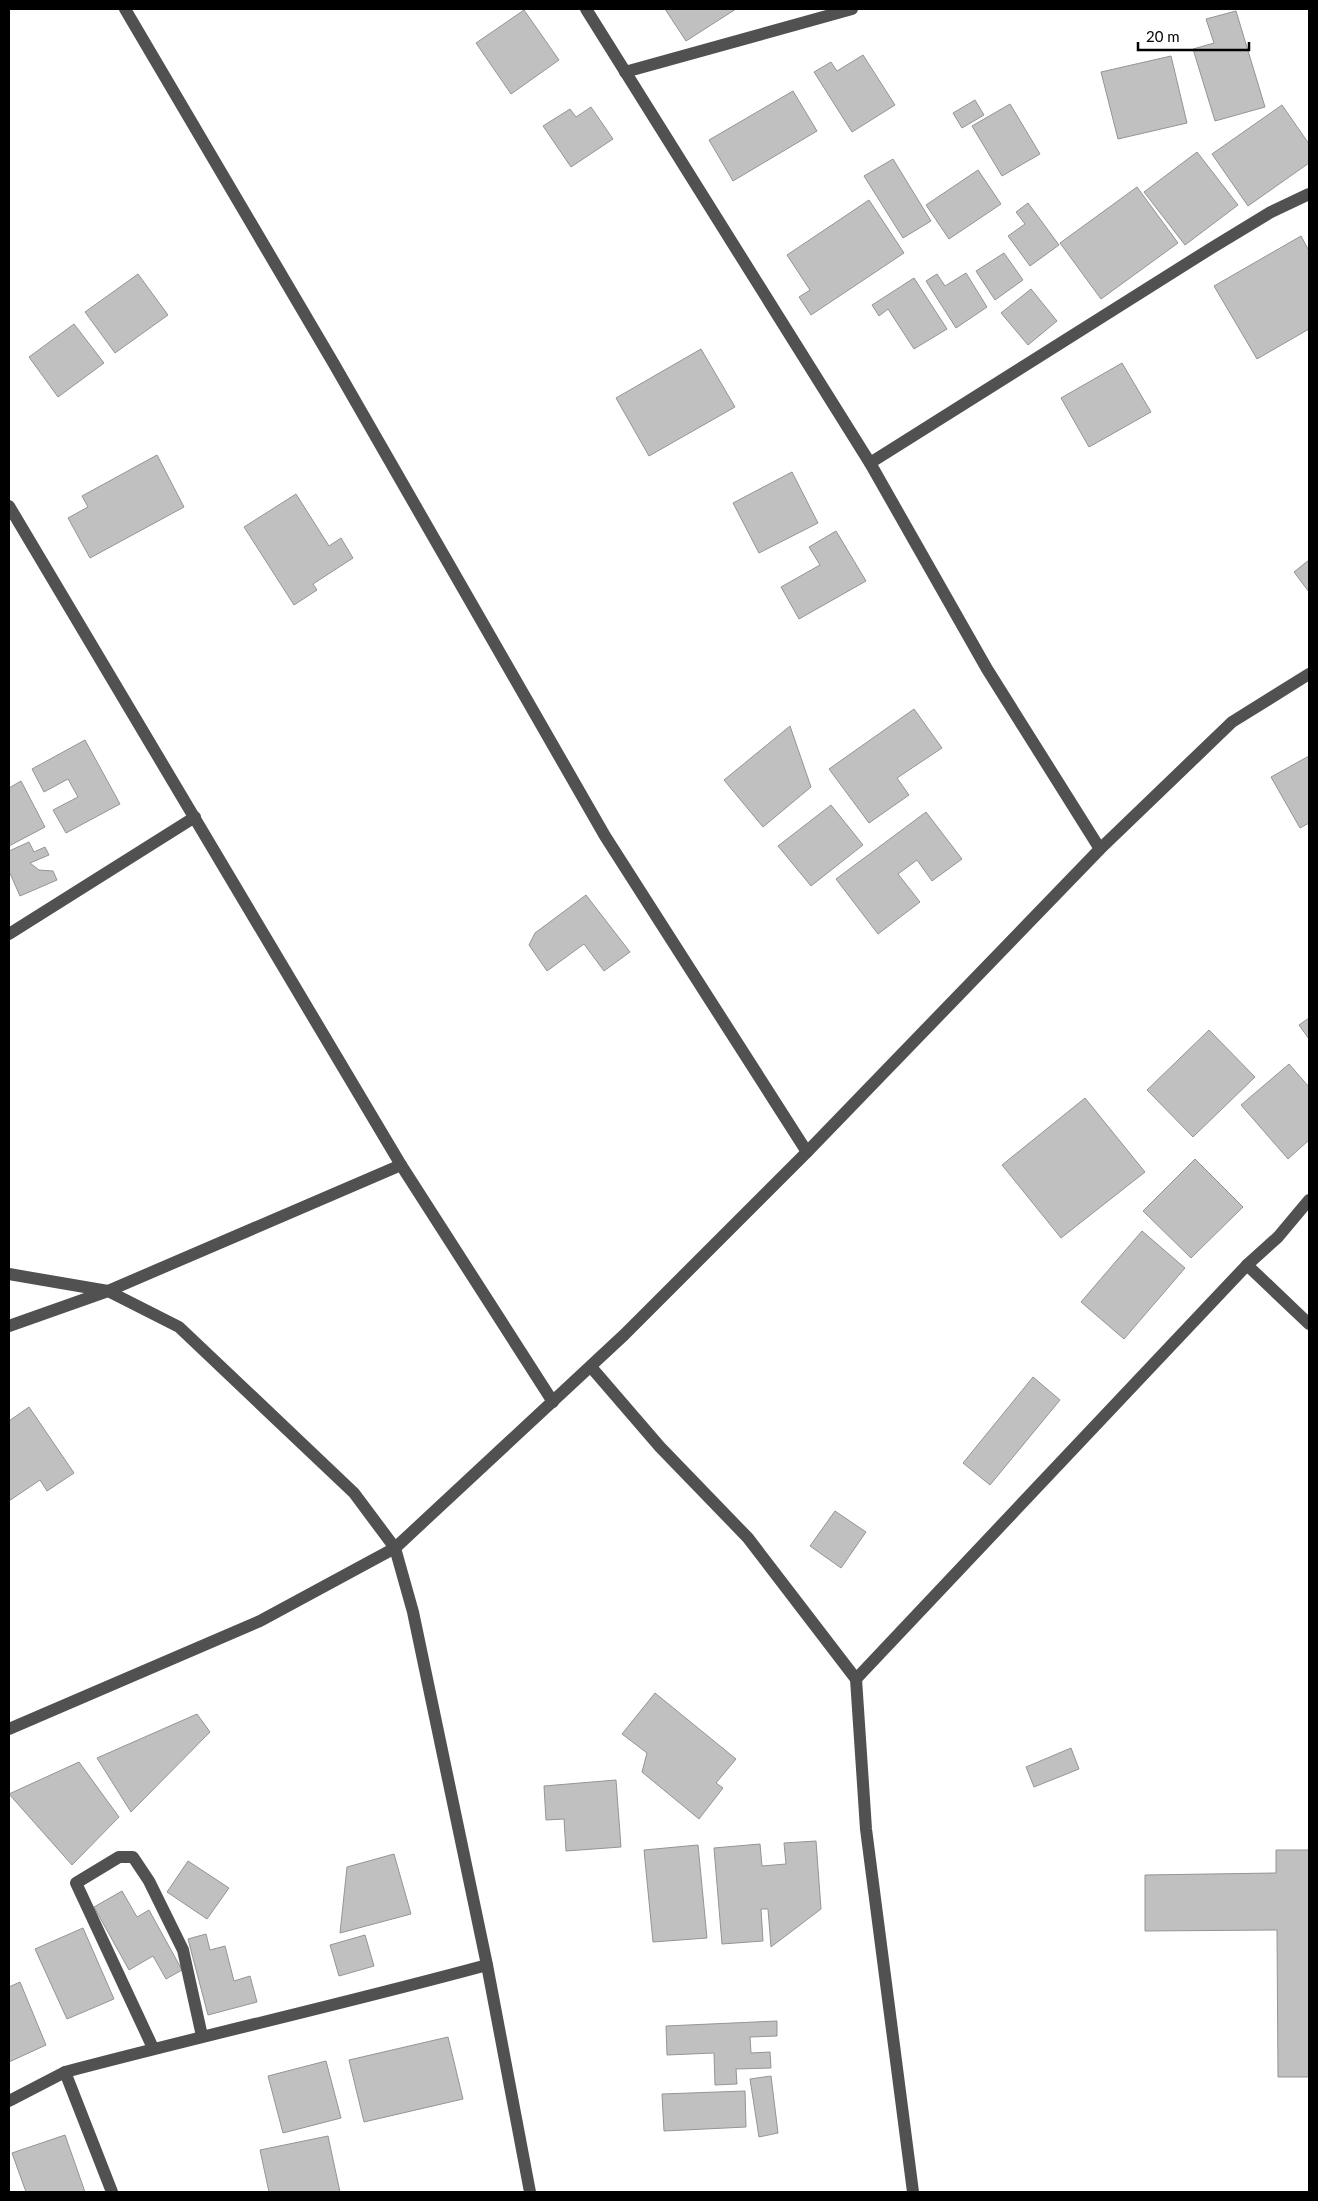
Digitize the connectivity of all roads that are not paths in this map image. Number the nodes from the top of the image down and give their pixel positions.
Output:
1 (125, 9) edge
2 (586, 9) edge
3 (852, 9) edge
4 (625, 72) junction
5 (1309, 194) edge
6 (870, 464) junction
7 (9, 506) edge
8 (1309, 674) edge
9 (195, 817) junction
10 (1100, 849) junction
11 (9, 934) edge
12 (807, 1152) junction
13 (402, 1165) junction
14 (1309, 1200) edge
15 (1247, 1265) junction
16 (9, 1274) edge
17 (108, 1291) junction
18 (1309, 1324) edge
19 (9, 1326) edge
20 (591, 1367) junction
21 (553, 1402) junction
22 (395, 1548) junction
23 (856, 1679) junction
24 (9, 1729) edge
25 (487, 1965) junction
26 (202, 2036) junction
27 (153, 2048) junction
28 (65, 2072) junction
29 (9, 2101) edge
30 (112, 2192) edge
31 (530, 2192) edge
32 (912, 2192) edge

1 - 12 street
2 - 4 street
3 - 4 street
4 - 6 street
5 - 6 street
6 - 10 street
7 - 9 street
8 - 10 street
9 - 11 street
9 - 13 street
10 - 12 street
12 - 20 street
13 - 17 street
13 - 21 street
14 - 15 street
15 - 18 street
15 - 23 street
16 - 17 street
17 - 19 street
17 - 22 street
20 - 21 street
20 - 23 street
21 - 22 street
22 - 24 street
22 - 25 street
23 - 32 street
25 - 26 street
25 - 31 street
26 - 27 street
26 - 27 street
27 - 28 street
28 - 29 street
28 - 30 street

